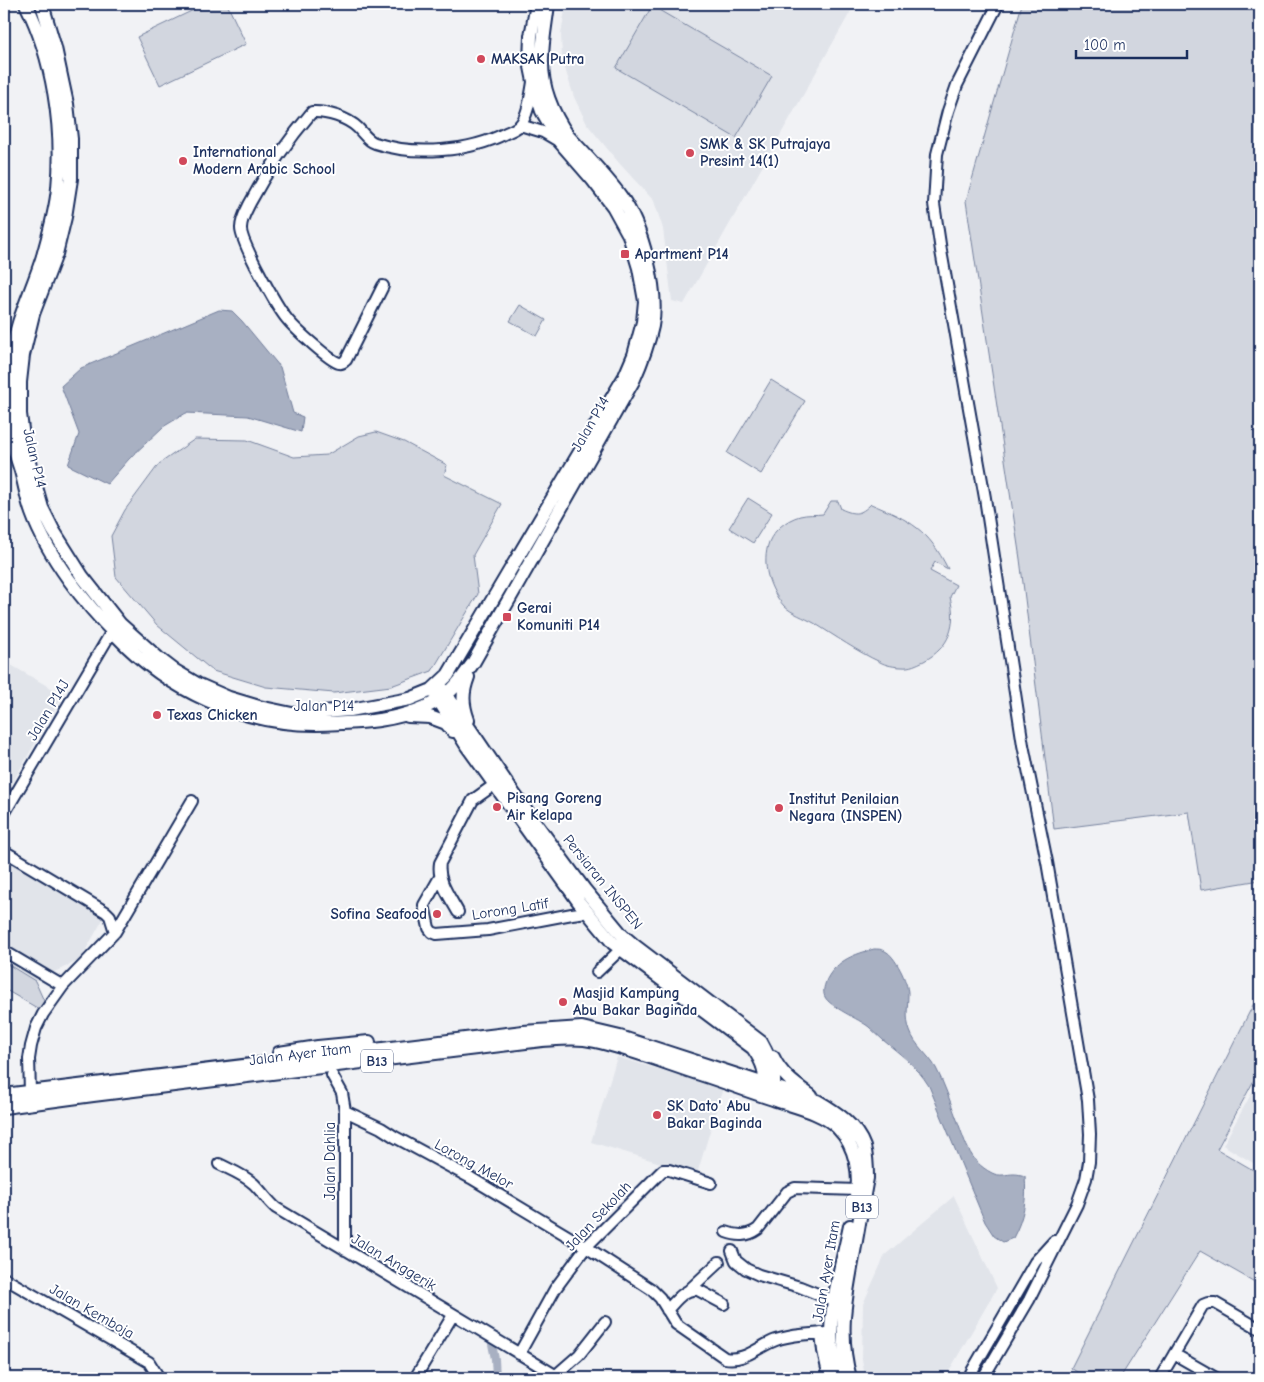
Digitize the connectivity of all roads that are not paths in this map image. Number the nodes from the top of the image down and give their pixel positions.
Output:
1 (26, 4) edge
2 (537, 4) edge
3 (548, 4) edge
4 (998, 4) edge
5 (43, 5) edge
6 (533, 81) junction
7 (520, 125) junction
8 (560, 142) junction
9 (383, 286) dead end
10 (116, 628) junction
11 (473, 663) junction
12 (439, 692) junction
13 (383, 718) junction
14 (470, 740) junction
15 (494, 785) junction
16 (192, 801) dead end
17 (4, 814) edge
18 (4, 851) edge
19 (440, 877) junction
20 (130, 908) junction
21 (106, 912) junction
22 (458, 912) dead end
23 (587, 912) junction
24 (115, 932) junction
25 (621, 949) junction
26 (4, 951) edge
27 (597, 972) dead end
28 (63, 986) junction
29 (761, 1042) junction
30 (512, 1045) junction
31 (762, 1062) junction
32 (332, 1075) junction
33 (229, 1079) junction
34 (741, 1082) junction
35 (30, 1092) junction
36 (768, 1092) junction
37 (4, 1095) edge
38 (818, 1101) junction
39 (4, 1107) edge
40 (345, 1112) junction
41 (219, 1164) dead end
42 (711, 1183) dead end
43 (858, 1190) junction
44 (1063, 1231) junction
45 (726, 1232) dead end
46 (586, 1247) junction
47 (345, 1250) junction
48 (732, 1251) dead end
49 (719, 1262) dead end
50 (4, 1278) edge
51 (688, 1291) junction
52 (835, 1301) junction
53 (724, 1304) dead end
54 (667, 1310) junction
55 (453, 1315) junction
56 (1004, 1318) junction
57 (606, 1322) dead end
58 (1015, 1324) junction
59 (1260, 1329) edge
60 (826, 1333) junction
61 (519, 1354) junction
62 (1174, 1354) junction
63 (557, 1377) edge
64 (158, 1378) edge
65 (415, 1378) edge
66 (829, 1378) edge
67 (838, 1378) edge
68 (850, 1378) edge
69 (968, 1378) edge
70 (983, 1378) edge
71 (1160, 1378) edge
72 (1216, 1378) edge

1 - 10 main road, Jalan P14
2 - 6 main road, Jalan P14
3 - 11 main road, Jalan P14
4 - 44 street
5 - 10 main road, Jalan P14
6 - 7 street
6 - 8 main road, Jalan P14
7 - 8 street
7 - 9 street
8 - 12 main road, Jalan P14
10 - 12 main road, Jalan P14
10 - 13 main road, Jalan P14
10 - 17 street, Jalan P14J
11 - 12 main road, Jalan P14
11 - 14 main road
12 - 13 main road, Jalan P14
12 - 14 main road
13 - 14 main road
14 - 15 main road, Persiaran INSPEN
14 - 29 main road, Persiaran INSPEN
15 - 19 street
15 - 23 main road, Persiaran INSPEN
16 - 20 street
18 - 21 street
19 - 22 street
19 - 23 street, Lorong Latif
20 - 21 street
20 - 24 street
21 - 24 street
23 - 25 main road, Persiaran INSPEN
24 - 28 street
25 - 27 street
25 - 31 main road, Persiaran INSPEN
26 - 28 street
28 - 35 street
29 - 36 main road, Persiaran INSPEN
29 - 38 main road
30 - 32 main road
30 - 33 main road, Jalan Ayer Itam / B13
30 - 34 main road, Jalan Ayer Itam / B13
31 - 34 main road
31 - 36 main road
32 - 33 main road
32 - 40 street, Jalan Dahlia
33 - 39 main road, Jalan Ayer Itam / B13
34 - 35 main road, B13
34 - 36 main road, B13
35 - 37 main road
36 - 38 main road, Jalan Ayer Itam / B13
36 - 43 main road, Jalan Ayer Itam / B13
38 - 68 main road, Jalan Ayer Itam / B13
40 - 46 street, Lorong Melor
40 - 47 street, Jalan Dahlia
41 - 47 street, Jalan Anggerik
42 - 46 street, Jalan Sekolah
43 - 45 street
43 - 52 main road, Jalan Ayer Itam / B13
44 - 56 street
44 - 58 street
46 - 54 street, Lorong Melor
46 - 61 street, Jalan Sekolah
47 - 55 street, Jalan Anggerik
48 - 52 street
49 - 51 street
50 - 64 street, Jalan Kemboja
51 - 53 street
51 - 54 street
52 - 60 main road, Jalan Ayer Itam / B13
54 - 60 street, Lorong Melor
55 - 61 street, Jalan Anggerik
55 - 65 street
56 - 58 street
56 - 69 street
57 - 63 street
58 - 70 street
59 - 62 street
60 - 66 street
60 - 67 main road, Jalan Ayer Itam / B13
61 - 63 street, Jalan Anggerik
62 - 71 street
62 - 72 street

